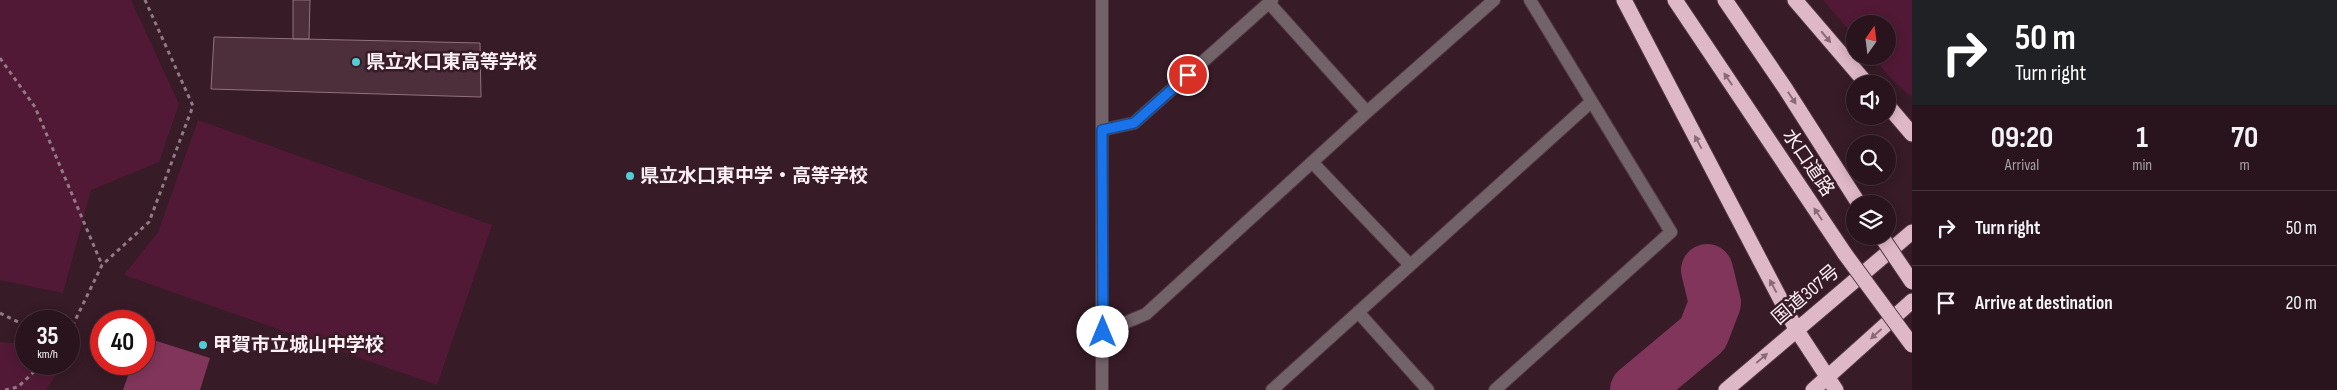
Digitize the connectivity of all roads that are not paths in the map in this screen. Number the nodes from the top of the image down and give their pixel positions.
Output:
1 (1102, 0) edge
2 (1494, 0) edge
3 (1530, 0) edge
4 (1624, 0) edge
5 (1675, 0) edge
6 (1725, 0) edge
7 (1795, 0) edge
8 (1270, 1) edge
9 (1859, 75) edge
10 (1591, 102) junction
11 (1368, 112) junction
12 (1896, 116) edge
13 (1898, 118) junction
14 (1912, 126) edge
15 (1102, 130) junction
16 (1912, 134) edge
17 (1312, 162) junction
18 (1853, 195) edge
19 (1912, 232) edge
20 (1887, 245) edge
21 (1410, 265) junction
22 (1912, 282) edge
23 (1912, 301) edge
24 (1358, 312) junction
25 (1796, 329) junction
26 (1103, 332) junction
27 (1912, 345) edge
28 (1832, 384) edge
29 (1102, 390) edge
30 (1272, 390) edge
31 (1428, 390) edge
32 (1495, 390) edge
33 (1726, 390) edge
34 (1813, 390) edge

1 - 15 street
2 - 11 street
3 - 10 street
25 -> 4 highway
27 -> 5 highway, 水口道路, bridge
6 -> 18 highway, 水口道路
7 -> 9 highway
8 - 11 street
8 - 15 street
10 - 21 street
10 - 32 street
11 - 17 street
12 - 13 highway
13 - 14 highway
13 - 16 highway
15 - 26 street
17 - 21 street
17 - 26 street
19 - 25 highway, 国道307号
20 - 22 highway, bridge
21 - 24 street
23 -> 28 highway
24 - 30 street
24 - 31 street
25 - 28 highway
33 -> 25 highway, 国道307号
26 - 29 street
28 - 34 highway

